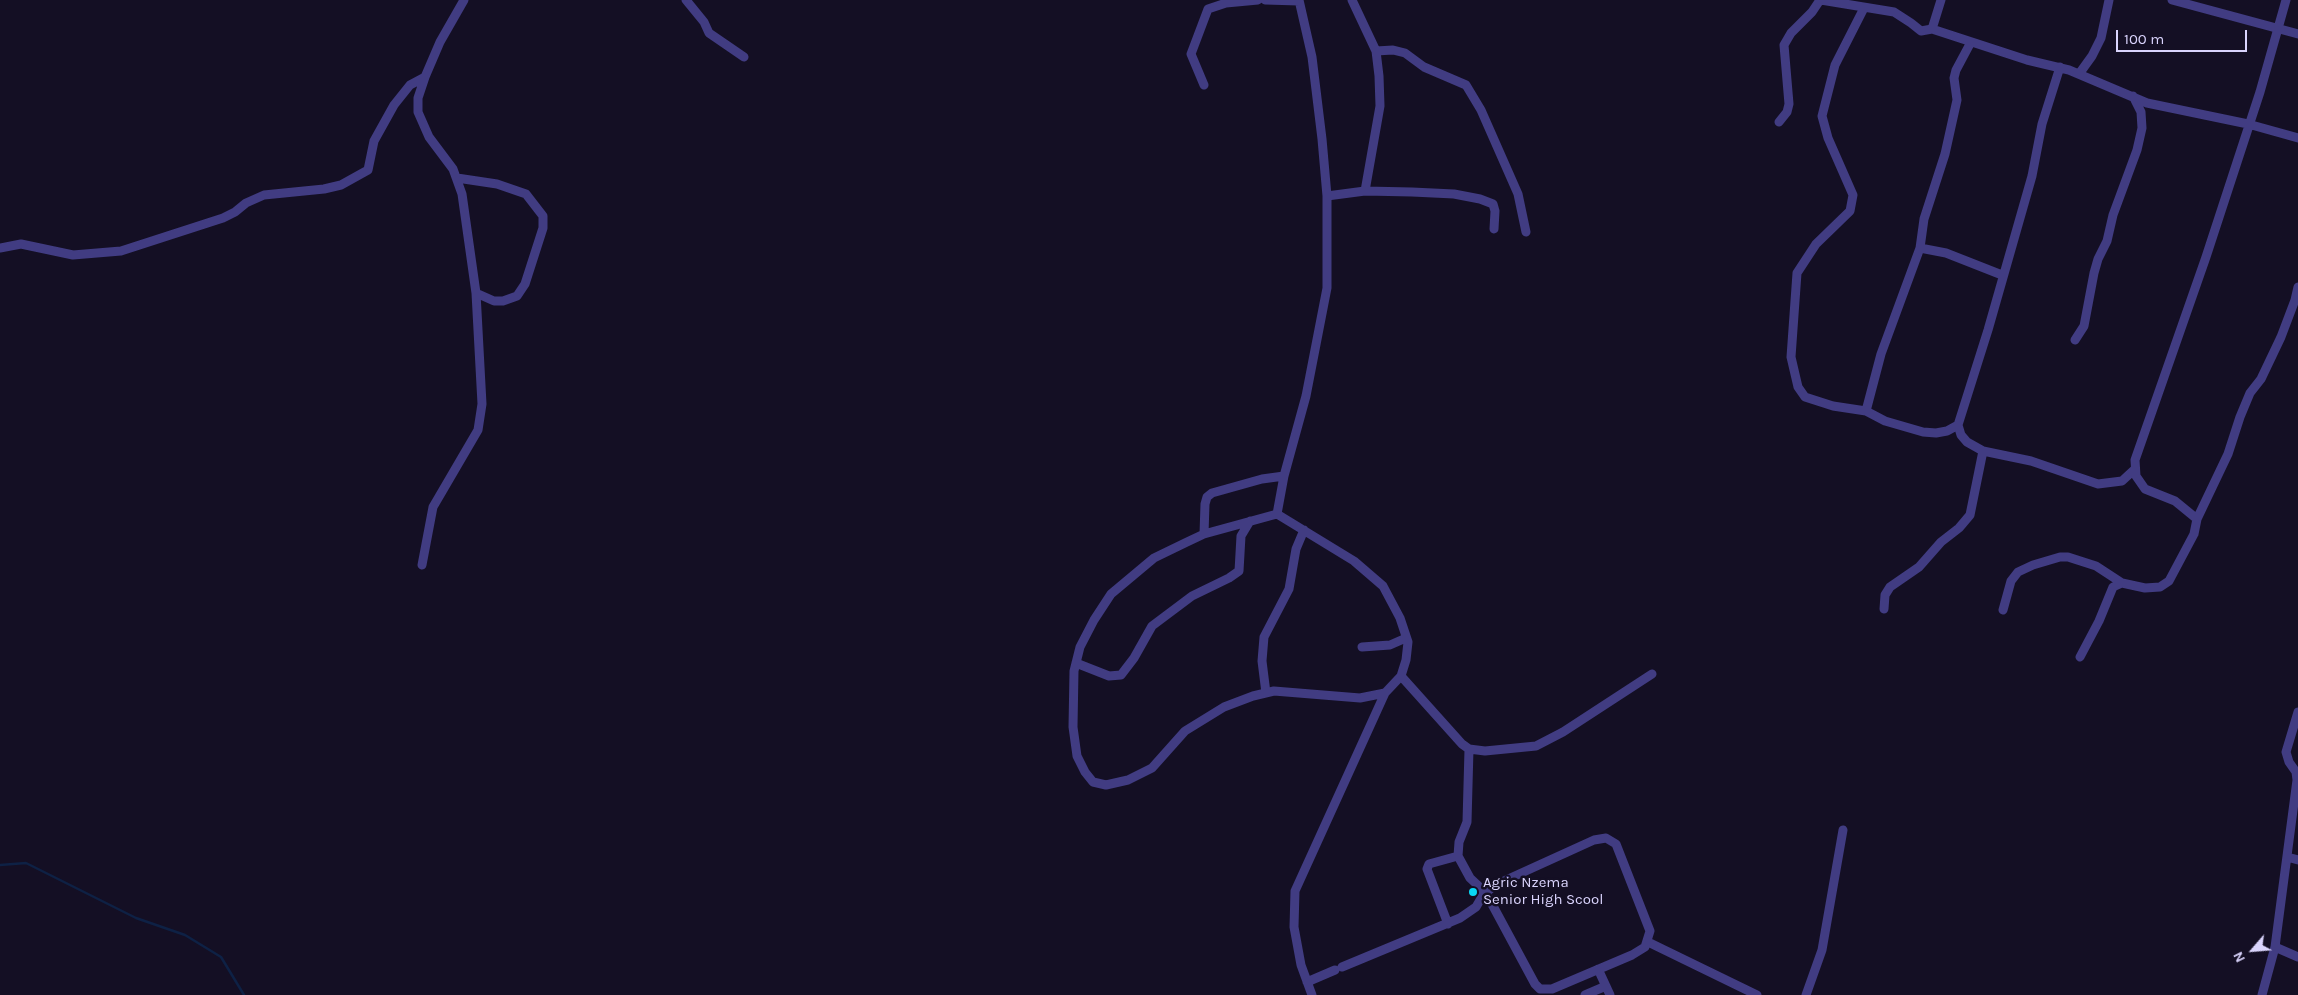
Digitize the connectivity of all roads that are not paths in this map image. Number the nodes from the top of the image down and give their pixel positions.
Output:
1 (464, 0) edge
2 (686, 0) edge
3 (1258, 0) edge
4 (1265, 0) edge
5 (1299, 0) edge
6 (1352, 0) edge
7 (1820, 0) edge
8 (1941, 0) edge
9 (2109, 0) edge
10 (2172, 0) edge
11 (2286, 0) edge
12 (1864, 8) junction
13 (2277, 27) junction
14 (1932, 29) junction
15 (2298, 34) edge
16 (1972, 42) junction
17 (1376, 52) junction
18 (744, 57) dead end
19 (2060, 67) junction
20 (2079, 74) junction
21 (424, 77) junction
22 (1204, 85) dead end
23 (2133, 96) junction
24 (1779, 122) dead end
25 (2248, 124) junction
26 (2298, 138) edge
27 (457, 178) junction
28 (1365, 191) junction
29 (1327, 196) junction
30 (1494, 230) dead end
31 (1526, 232) dead end
32 (0, 248) edge
33 (1920, 248) junction
34 (2002, 275) junction
35 (2298, 287) edge
36 (476, 293) junction
37 (2076, 340) dead end
38 (1866, 411) junction
39 (1958, 425) junction
40 (1983, 451) junction
41 (2134, 469) junction
42 (1284, 476) junction
43 (1277, 514) junction
44 (2197, 519) junction
45 (1250, 521) junction
46 (1304, 530) junction
47 (1204, 534) junction
48 (422, 566) dead end
49 (2122, 582) junction
50 (1884, 609) dead end
51 (2003, 610) dead end
52 (1406, 638) junction
53 (1362, 647) dead end
54 (2080, 657) dead end
55 (1076, 663) junction
56 (1652, 674) dead end
57 (1401, 676) junction
58 (1266, 693) junction
59 (1385, 693) junction
60 (2298, 712) edge
61 (1469, 749) junction
62 (1842, 830) dead end
63 (1458, 856) junction
64 (2287, 857) junction
65 (2298, 860) edge
66 (1486, 893) junction
67 (1448, 924) junction
68 (1648, 942) junction
69 (2276, 946) junction
70 (2298, 957) edge
71 (1598, 969) junction
72 (1307, 982) junction
73 (1606, 986) junction
74 (1312, 995) edge
75 (1586, 995) edge
76 (1610, 995) edge
77 (1757, 995) edge
78 (1806, 995) edge
79 (2262, 995) edge

1 - 21 street
2 - 18 street
3 - 22 street
4 - 5 street
5 - 29 street
6 - 17 street
7 - 12 street
7 - 24 street
8 - 14 street
9 - 20 street
10 - 13 street
11 - 13 street
12 - 14 street
12 - 38 street
13 - 15 street
13 - 25 street
14 - 16 street
16 - 19 street
16 - 33 street
17 - 28 street
17 - 31 street
19 - 20 street
19 - 34 street
20 - 23 street
21 - 27 street
21 - 32 street
23 - 25 street
23 - 37 street
25 - 26 street
25 - 41 street
27 - 36 street
27 - 36 street
28 - 29 street
28 - 30 street
29 - 42 street
33 - 34 street
33 - 38 street
34 - 39 street
35 - 44 street
36 - 48 street
38 - 39 street
39 - 40 street
40 - 41 street
40 - 50 street
41 - 44 street
42 - 43 street
42 - 47 street
43 - 45 street
43 - 46 street
44 - 49 street
45 - 47 street
45 - 55 street
46 - 52 street
46 - 58 street
47 - 55 street
49 - 51 street
49 - 54 street
52 - 53 street
52 - 57 street
55 - 58 street
56 - 61 street
57 - 59 street
57 - 61 street
58 - 59 street
59 - 72 street
60 - 64 street
61 - 63 street
62 - 78 street
63 - 66 street
63 - 67 street
64 - 65 street
64 - 69 street
66 - 67 street
66 - 68 street
66 - 71 street
67 - 72 street
68 - 71 street
68 - 77 street
69 - 70 street
69 - 79 street
71 - 73 street
72 - 74 street
73 - 75 street
73 - 76 street

